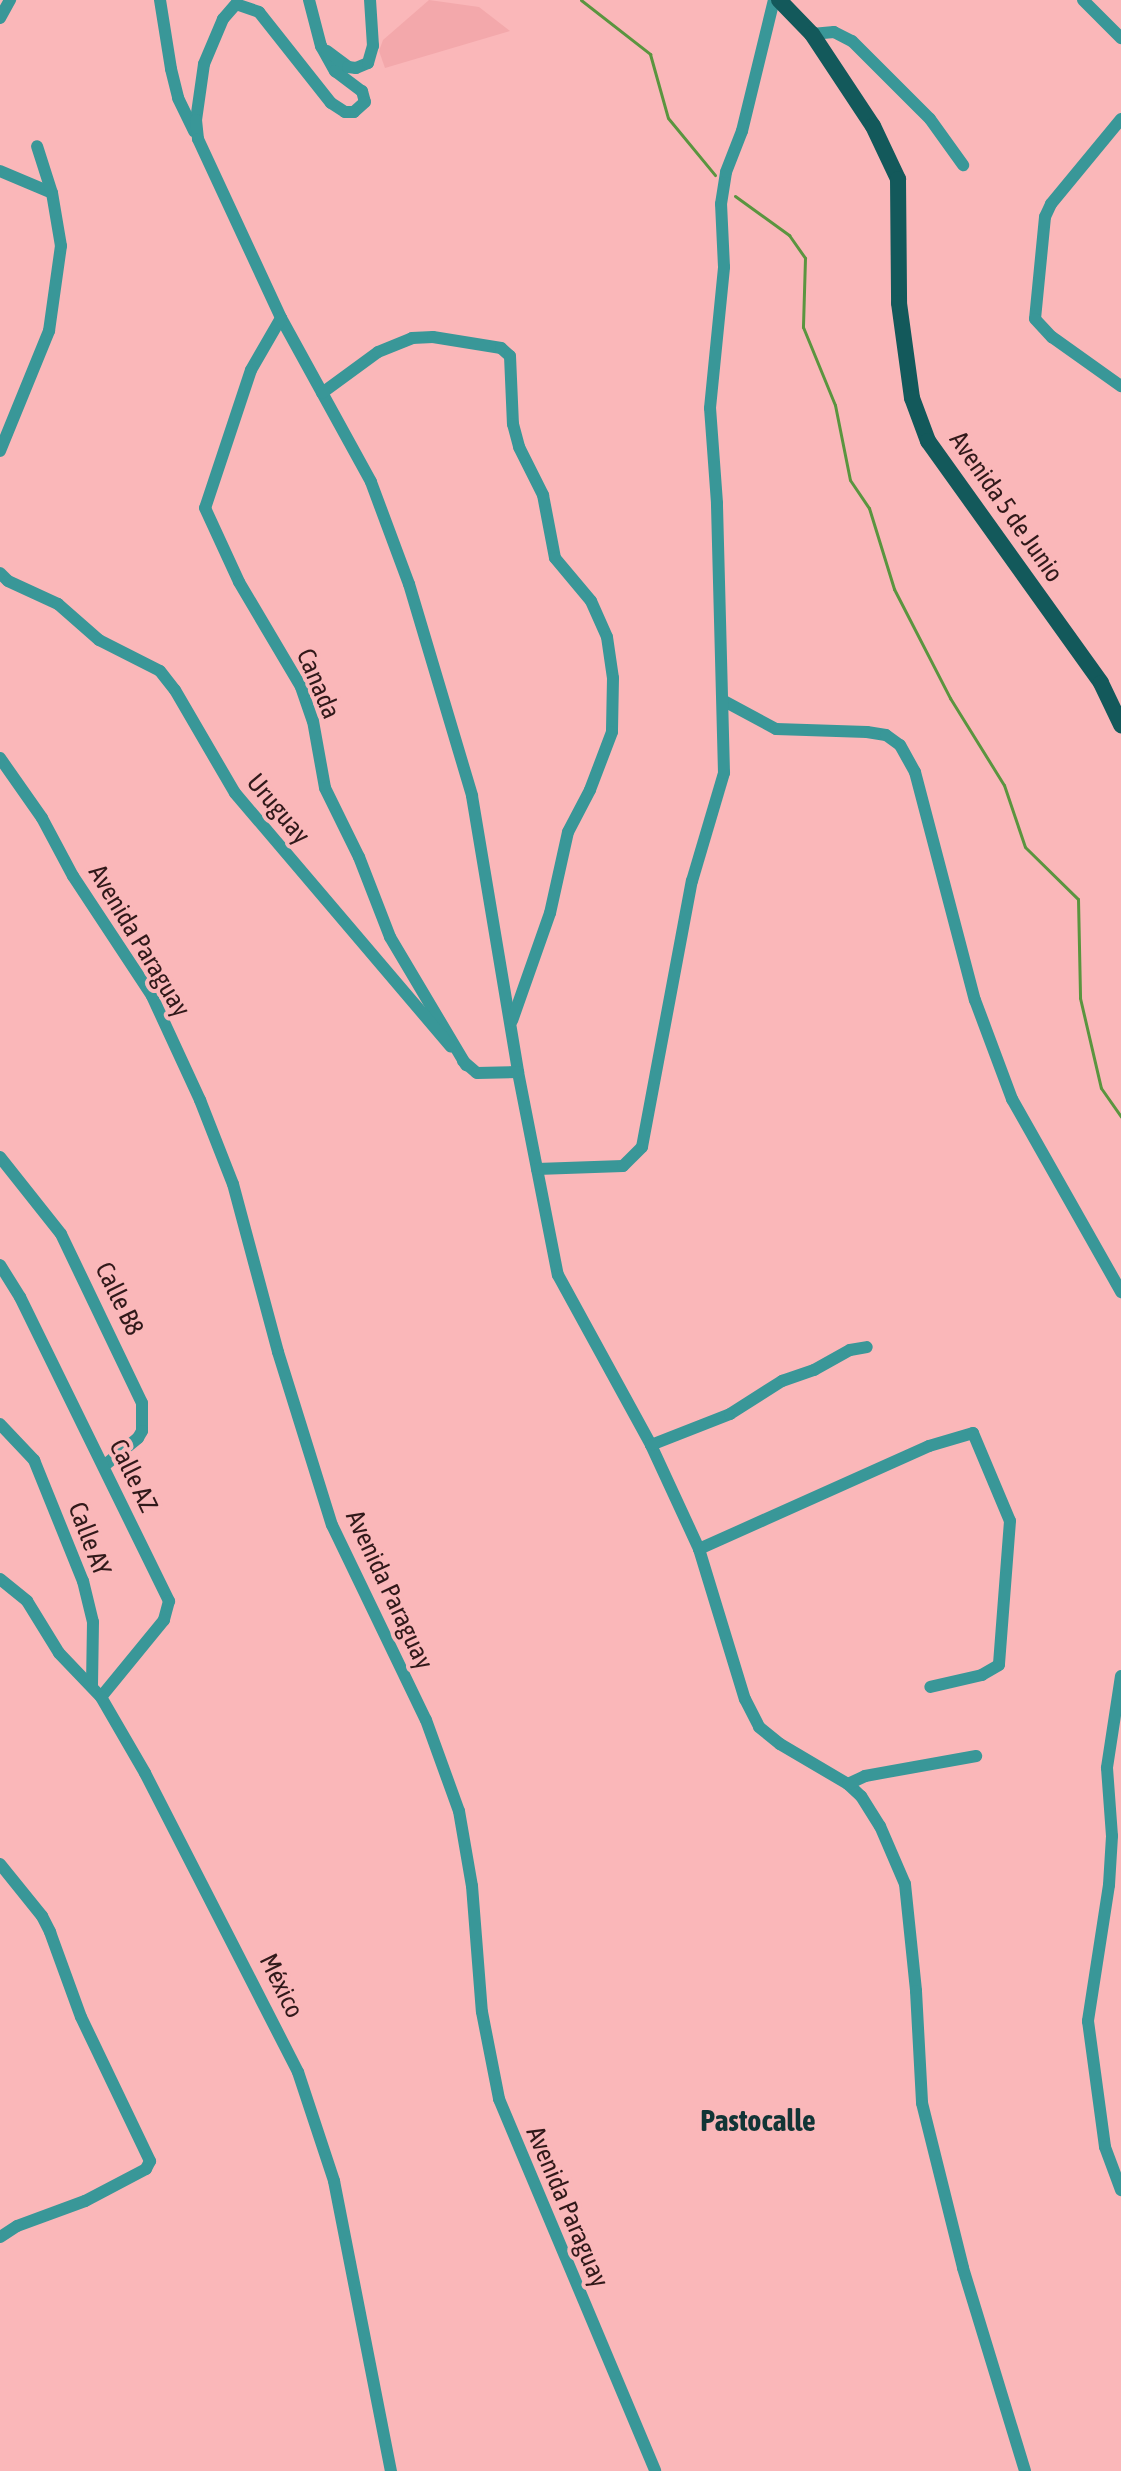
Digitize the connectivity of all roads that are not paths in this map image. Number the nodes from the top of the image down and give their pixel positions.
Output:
1 (10, 0) edge
2 (160, 0) edge
3 (309, 0) edge
4 (370, 0) edge
5 (776, 0) edge
6 (1083, 0) edge
7 (0, 18) edge
8 (812, 34) junction
9 (1121, 38) edge
10 (321, 46) junction
11 (1121, 119) edge
12 (198, 139) junction
13 (37, 146) dead end
14 (963, 165) dead end
15 (0, 171) edge
16 (52, 193) junction
17 (281, 318) junction
18 (1121, 386) edge
19 (322, 393) junction
20 (0, 451) edge
21 (0, 573) edge
22 (724, 701) junction
23 (1121, 725) edge
24 (0, 758) edge
25 (511, 1021) junction
26 (466, 1065) junction
27 (518, 1072) junction
28 (0, 1157) edge
29 (537, 1169) junction
30 (0, 1265) edge
31 (1121, 1292) edge
32 (867, 1347) dead end
33 (0, 1424) edge
34 (651, 1445) junction
35 (105, 1465) junction
36 (699, 1549) junction
37 (0, 1579) edge
38 (1121, 1676) edge
39 (92, 1686) junction
40 (930, 1687) dead end
41 (101, 1697) junction
42 (976, 1756) dead end
43 (848, 1784) junction
44 (0, 1864) edge
45 (1121, 2190) edge
46 (0, 2237) edge
47 (391, 2471) edge
48 (655, 2471) edge
49 (1025, 2471) edge

1 - 7 street
2 - 12 street
3 - 10 street
4 - 10 street
5 - 8 main road, Avenida 5 de Junio
5 - 22 street
6 - 9 street
8 - 14 street
8 - 23 main road, Avenida 5 de Junio
10 - 12 street
11 - 18 street
12 - 17 street
13 - 16 street
15 - 16 street
16 - 20 street
17 - 19 street
17 - 26 street, Canada
19 - 25 street
19 - 25 street
21 - 26 street, Uruguay
22 - 29 street
22 - 31 street
24 - 48 street, Avenida Paraguay
25 - 27 street
26 - 27 street
27 - 29 street
28 - 35 street, Calle B8
29 - 34 street
30 - 35 street, Calle AZ
32 - 34 street
33 - 39 street, Calle AY
34 - 36 street
35 - 41 street, Calle AZ
36 - 40 street
36 - 43 street
37 - 39 street, México
38 - 45 street
39 - 41 street, México
41 - 47 street, México
42 - 43 street
43 - 49 street
44 - 46 street

